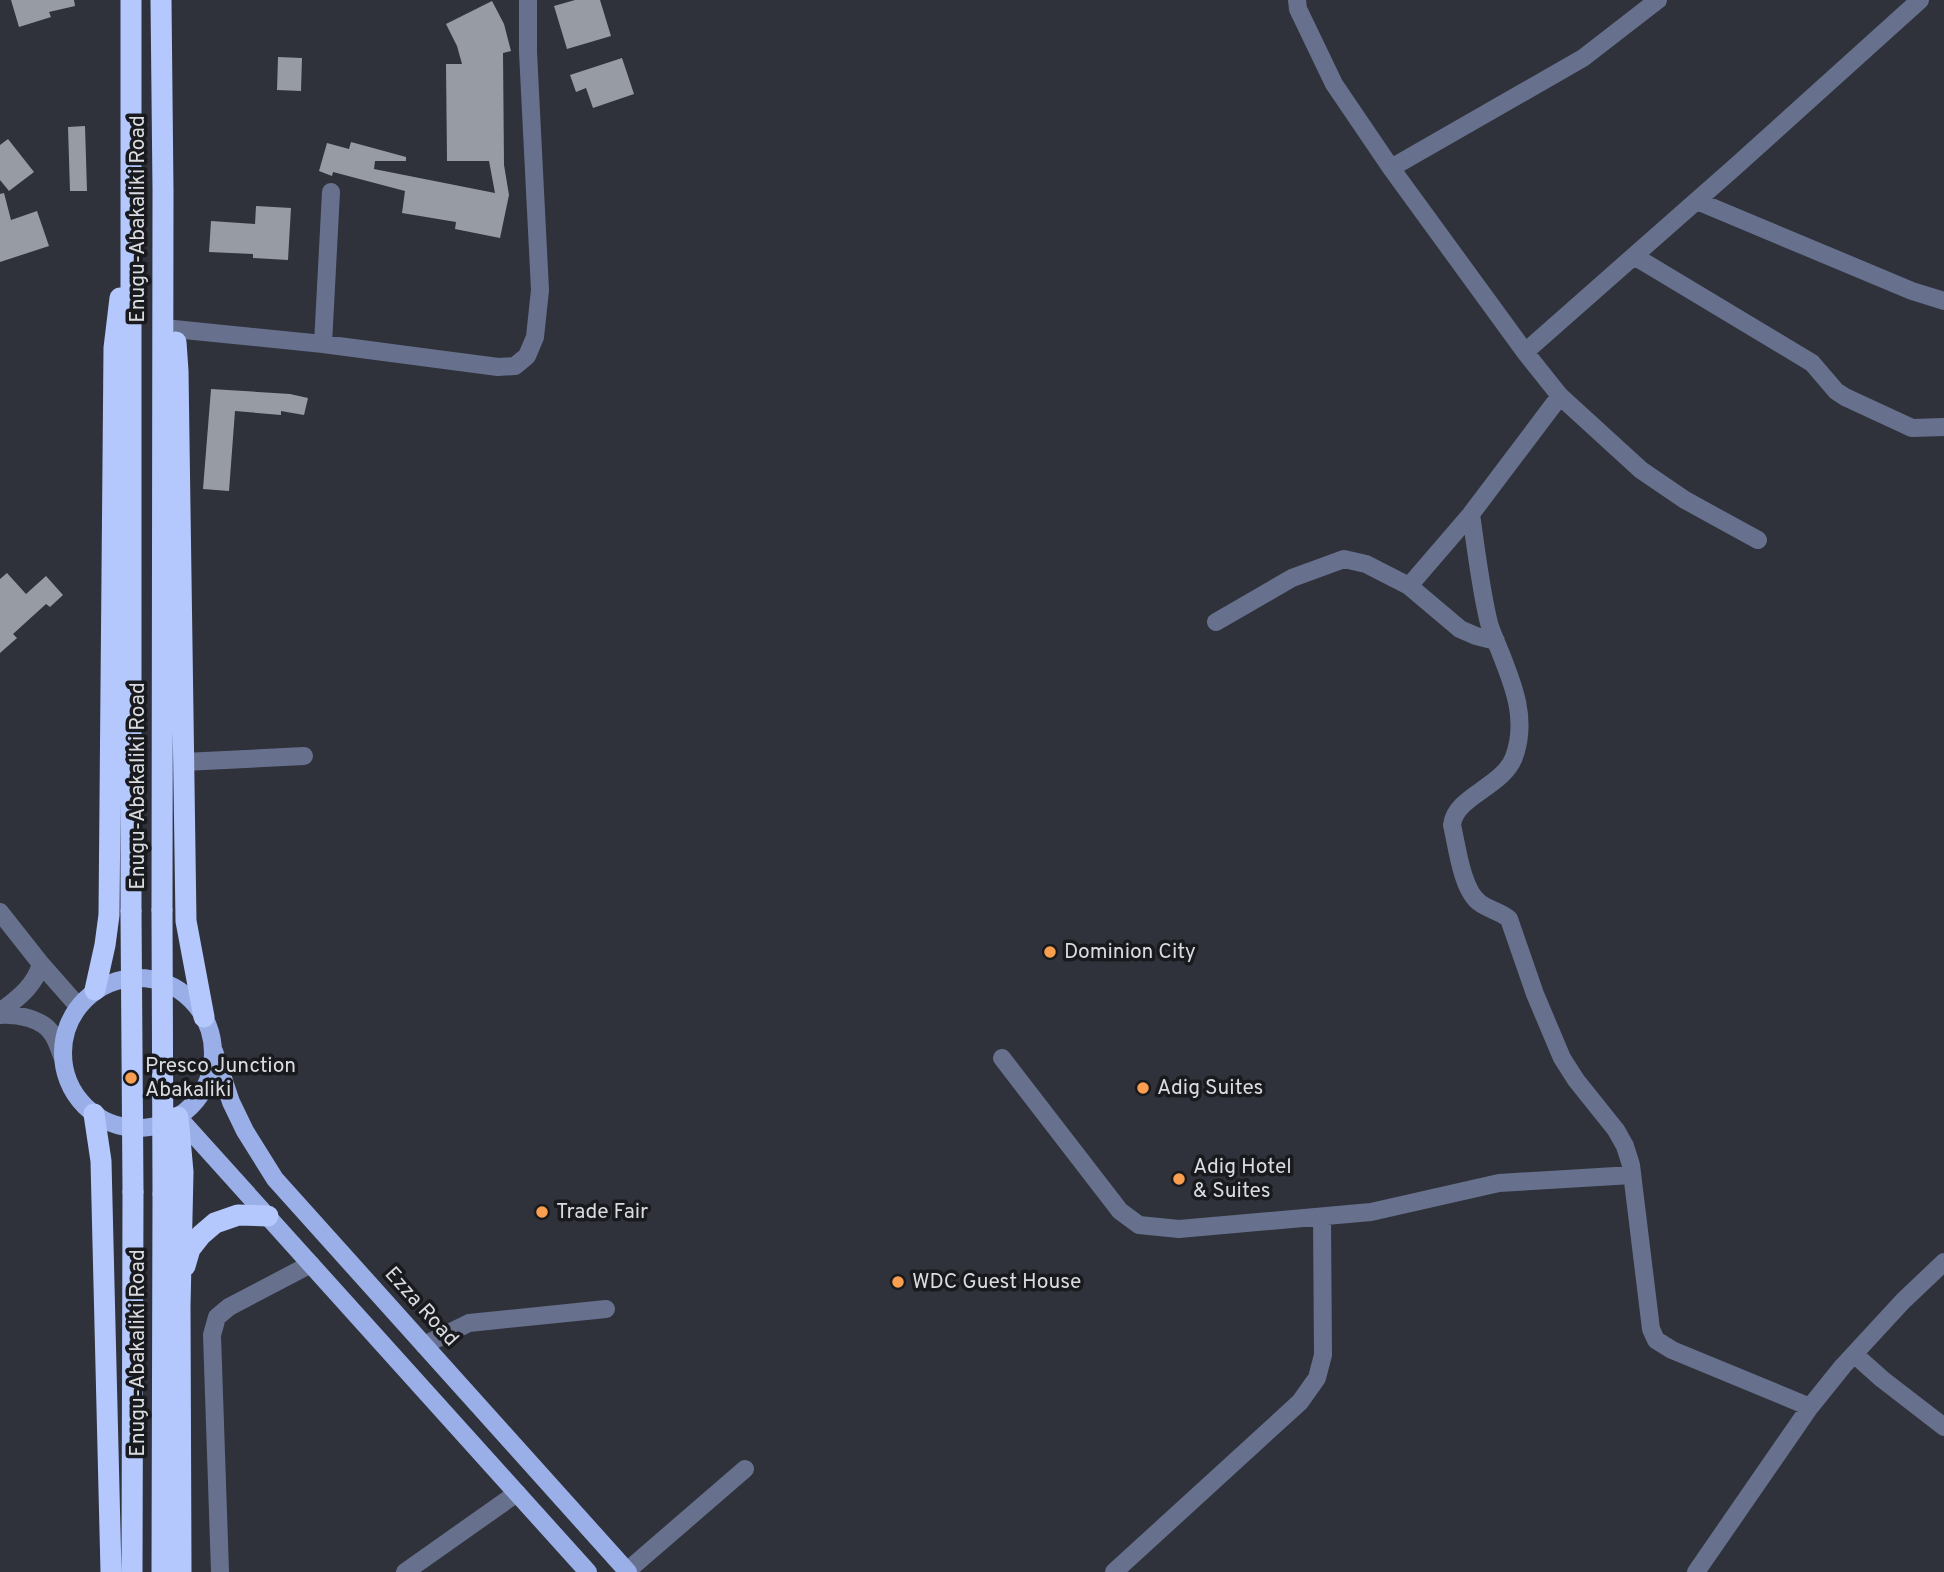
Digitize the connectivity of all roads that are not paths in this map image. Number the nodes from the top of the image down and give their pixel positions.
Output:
1 (131, 0) edge
2 (161, 0) edge
3 (528, 0) edge
4 (1297, 0) edge
5 (1658, 0) edge
6 (1920, 0) edge
7 (1391, 168) junction
8 (131, 185) junction
9 (163, 190) junction
10 (331, 192) dead end
11 (1697, 201) junction
12 (1634, 256) junction
13 (1944, 301) edge
14 (174, 329) junction
15 (323, 344) junction
16 (1525, 352) junction
17 (1560, 396) junction
18 (1944, 427) edge
19 (1471, 514) junction
20 (1758, 540) dead end
21 (1409, 586) junction
22 (1216, 622) dead end
23 (1496, 641) junction
24 (304, 756) dead end
25 (184, 762) junction
26 (0, 912) edge
27 (41, 964) junction
28 (96, 990) junction
29 (78, 1006) junction
30 (0, 1014) edge
31 (204, 1017) junction
32 (214, 1051) junction
33 (62, 1056) junction
34 (1002, 1058) dead end
35 (94, 1114) junction
36 (178, 1117) junction
37 (1632, 1175) junction
38 (268, 1216) junction
39 (1322, 1217) junction
40 (1944, 1262) edge
41 (311, 1264) junction
42 (180, 1306) junction
43 (606, 1309) dead end
44 (424, 1345) junction
45 (1854, 1354) junction
46 (1810, 1406) junction
47 (1944, 1427) edge
48 (746, 1469) dead end
49 (517, 1493) junction
50 (110, 1572) edge
51 (132, 1572) edge
52 (162, 1572) edge
53 (181, 1572) edge
54 (220, 1572) edge
55 (405, 1572) edge
56 (589, 1572) edge
57 (627, 1572) edge
58 (1114, 1572) edge
59 (1696, 1572) edge

1 - 8 highway
2 - 9 highway, Enugu-Abakaliki Road
3 - 15 street
4 - 7 street
5 - 7 street
6 - 11 street
7 - 16 street
8 - 28 highway
8 - 51 highway, bridge
9 - 14 highway
9 - 52 highway, Enugu-Abakaliki Road, bridge
10 - 15 street
11 - 12 street
11 - 13 street
12 - 16 street
12 - 18 street
14 - 15 street
14 - 25 highway
16 - 17 street
17 - 19 street
17 - 20 street
19 - 21 street
19 - 23 street
21 - 22 street
21 - 23 street
23 - 37 street
24 - 25 street
25 - 31 highway
26 - 27 street
27 - 29 street
27 - 30 street
28 - 29 main road
28 - 31 main road
29 - 33 main road
30 - 33 street
31 - 32 main road
32 - 36 main road
32 - 44 main road, Ezza Road
33 - 35 main road
34 - 39 street
35 - 36 main road
35 - 50 highway
36 - 38 main road
36 - 42 highway
37 - 39 street
37 - 46 street
38 - 41 main road
38 - 42 highway
39 - 58 street
40 - 45 street
41 - 49 main road
41 - 54 street
42 - 53 highway
43 - 44 street
44 - 57 main road, Ezza Road
45 - 46 street
45 - 47 street
46 - 59 street
48 - 57 street
49 - 55 street
49 - 56 main road

